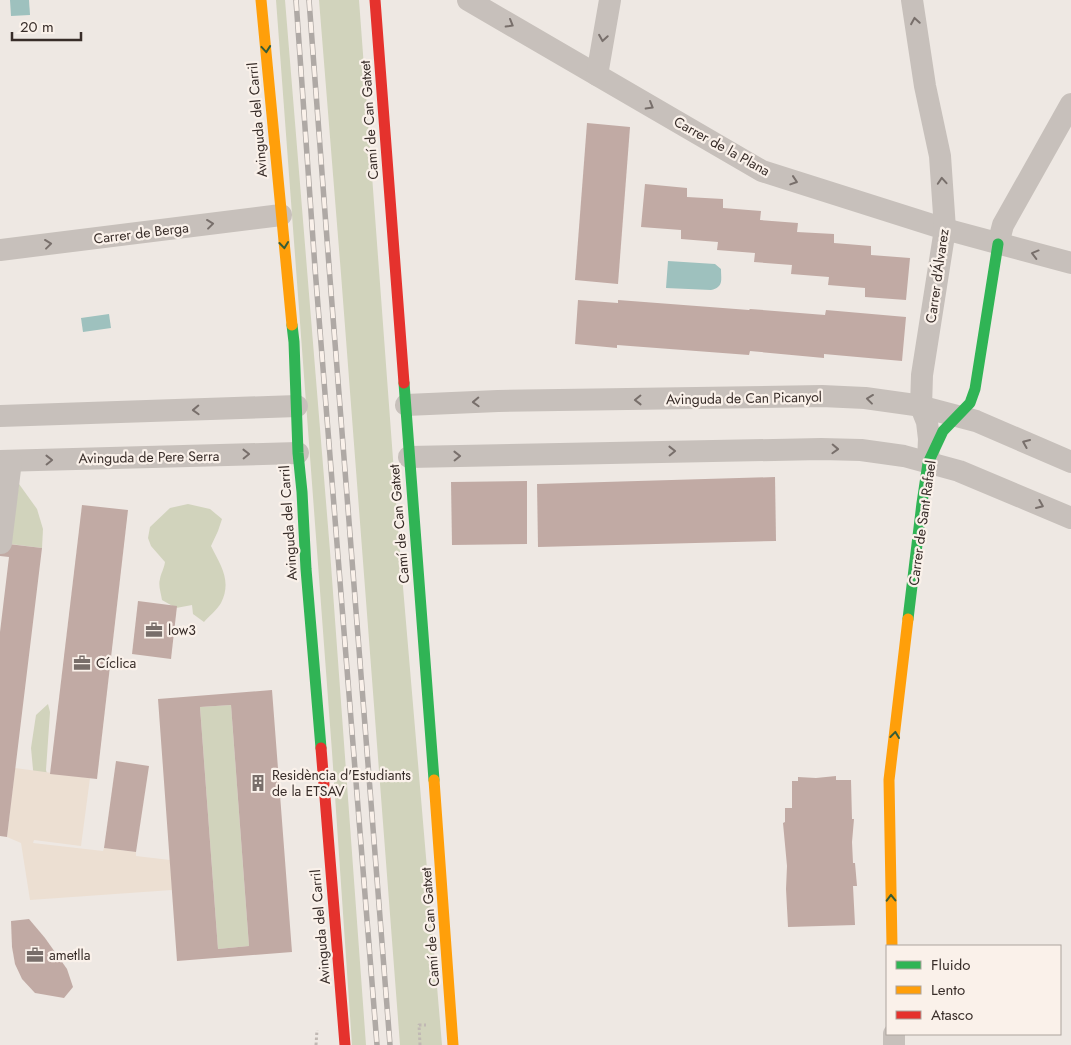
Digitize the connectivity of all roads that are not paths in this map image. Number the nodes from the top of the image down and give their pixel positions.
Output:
1 (261, 0) edge
2 (375, 0) edge
3 (468, 0) edge
4 (610, 0) edge
5 (912, 0) edge
6 (597, 75) junction
7 (1071, 104) edge
8 (281, 215) junction
9 (945, 229) junction
10 (998, 244) junction
11 (0, 250) edge
12 (1071, 263) edge
13 (406, 405) junction
14 (297, 406) junction
15 (921, 407) junction
16 (0, 416) edge
17 (958, 417) junction
18 (298, 453) junction
19 (409, 457) junction
20 (6, 461) edge
21 (1071, 462) edge
22 (928, 463) junction
23 (1071, 518) edge
24 (1, 543) edge
25 (892, 945) edge
26 (344, 1045) edge
27 (453, 1045) edge

1 -> 8 street, Avinguda del Carril
2 - 13 street, Camí de Can Gatxet
3 -> 6 street, Carrer de la Plana
4 -> 6 street
9 -> 5 street, Carrer d'Álvarez
6 -> 9 street, Carrer de la Plana
7 - 10 street, Carrer de Sant Rafael
11 -> 8 street, Carrer de Berga
8 -> 14 street, Avinguda del Carril
9 - 10 street, Carrer de la Plana
9 - 15 street, Carrer d'Álvarez
12 -> 10 street, Carrer de la Plana
10 - 17 street, Carrer de Sant Rafael
15 -> 13 street, Avinguda de Can Picanyol
13 - 19 street, Camí de Can Gatxet
14 -> 16 street
14 - 18 street, Avinguda del Carril
15 - 17 street, Avinguda de Can Picanyol
15 - 22 street, Carrer d'Álvarez
21 -> 17 street, Avinguda de Can Picanyol
17 - 22 street, Carrer de Sant Rafael
20 -> 18 street, Avinguda de Pere Serra
18 - 26 street, Avinguda del Carril
19 -> 22 street
19 - 27 street, Camí de Can Gatxet
20 - 24 street
22 -> 23 street
25 -> 22 street, Carrer de Sant Rafael

